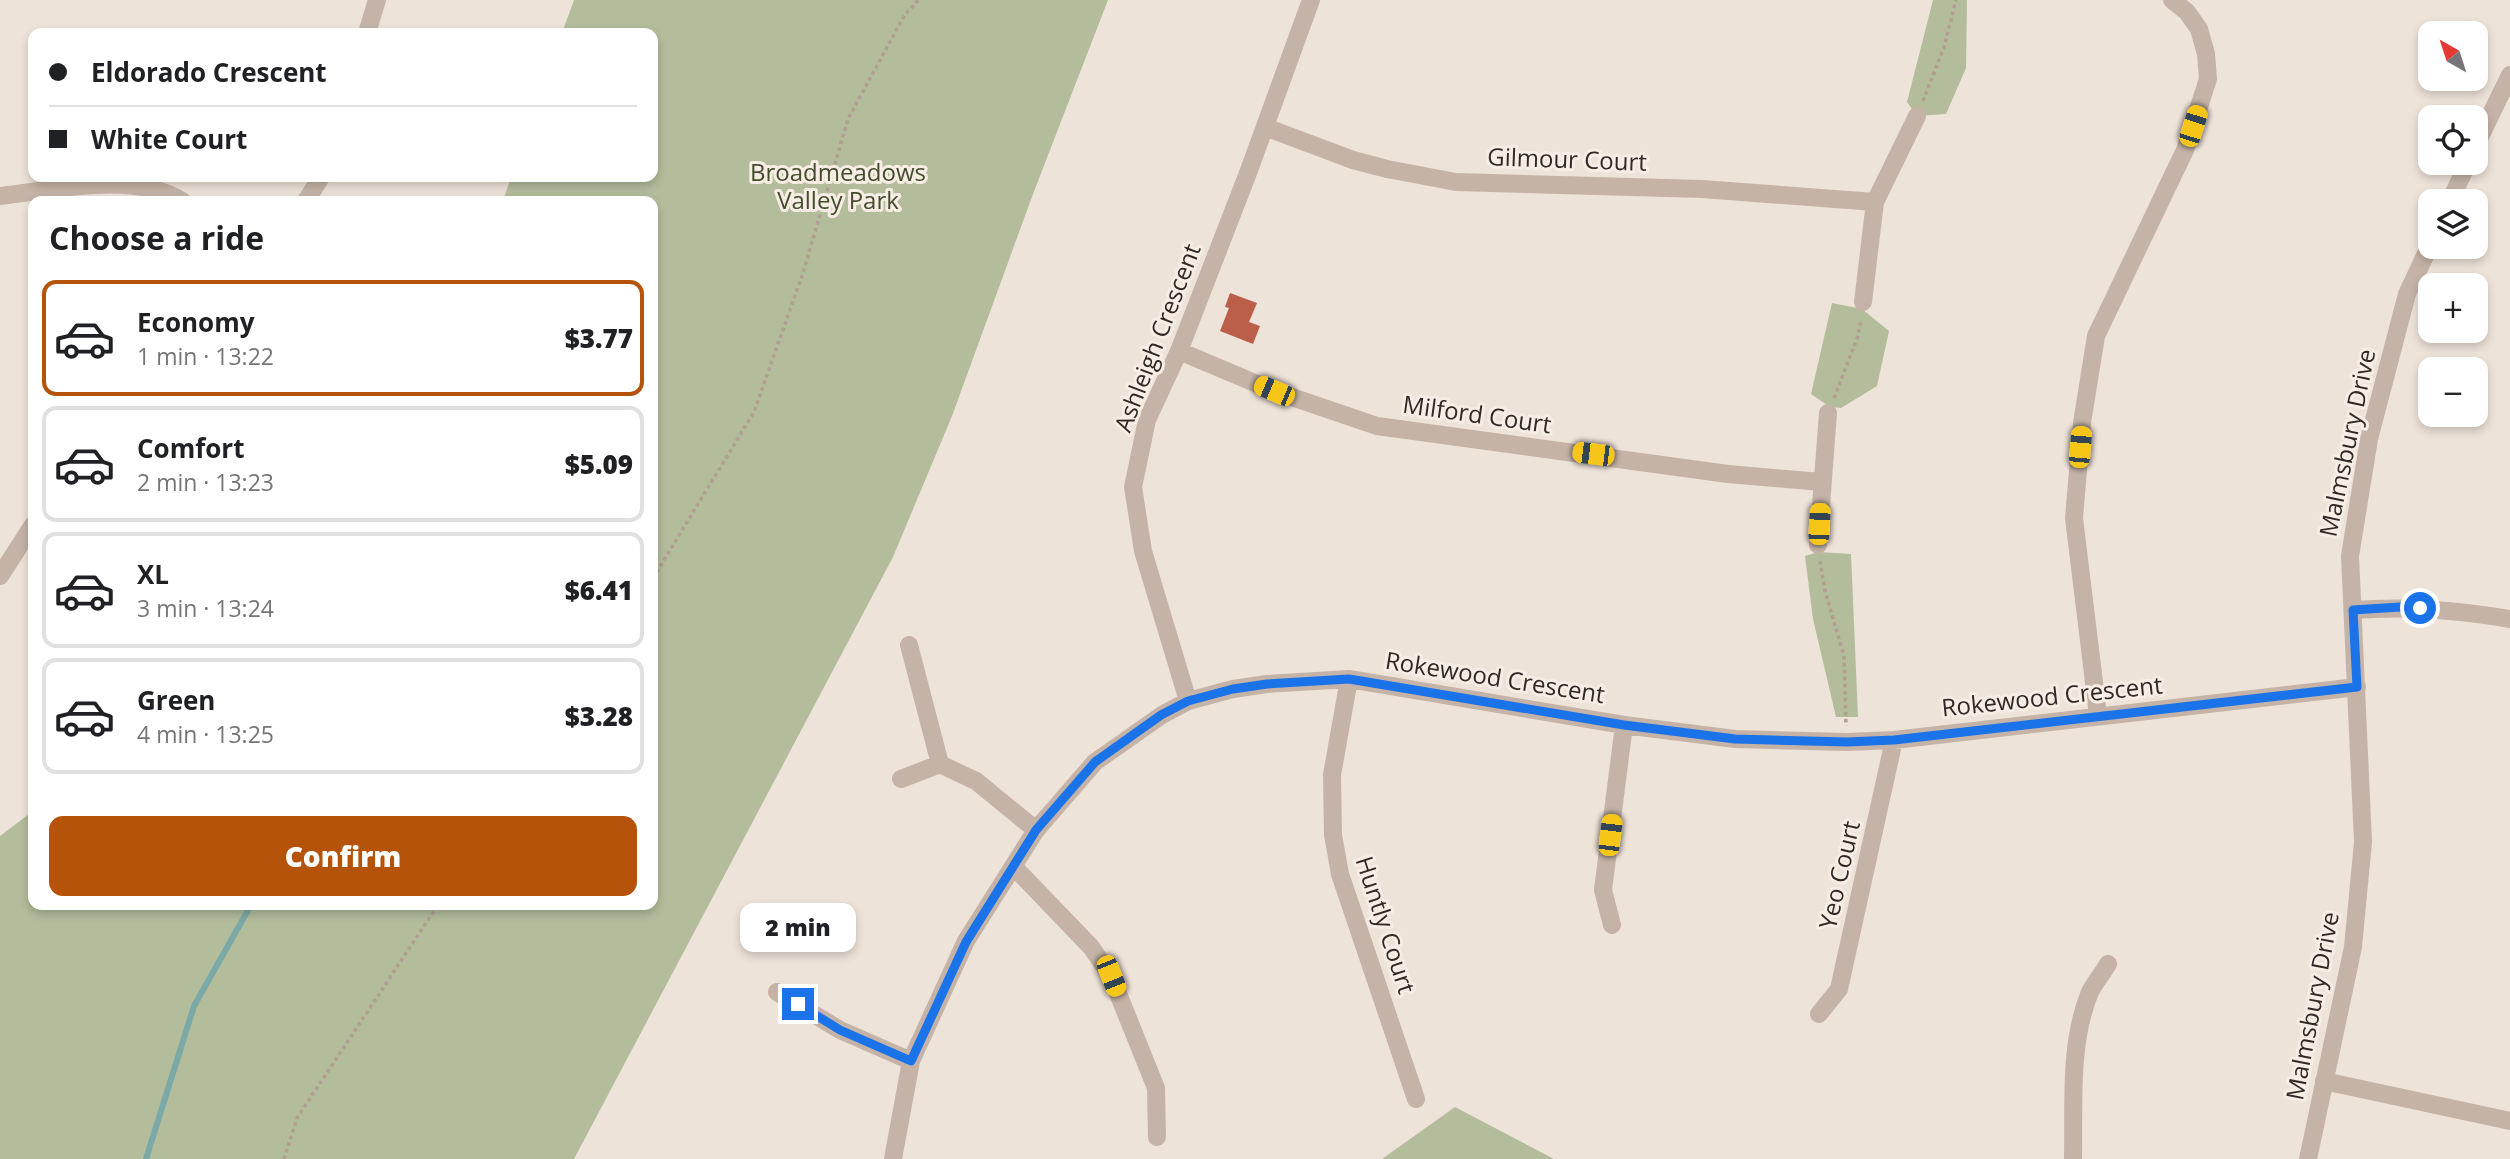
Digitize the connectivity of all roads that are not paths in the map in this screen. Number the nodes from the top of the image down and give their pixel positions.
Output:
1 (377, 0) edge
2 (1311, 0) edge
3 (2172, 0) edge
4 (369, 28) edge
5 (2510, 75) edge
6 (1917, 116) road end
7 (2488, 120) edge
8 (1265, 127) junction
9 (0, 196) edge
10 (167, 196) edge
11 (1875, 202) junction
12 (2423, 259) edge
13 (1863, 302) road end
14 (1179, 351) junction
15 (1828, 413) road end
16 (1821, 482) junction
17 (28, 533) edge
18 (1818, 545) road end
19 (0, 576) edge
20 (2353, 610) junction
21 (2510, 619) edge
22 (909, 645) dead end
23 (1349, 679) junction
24 (2357, 687) junction
25 (1188, 701) junction
26 (2098, 715) junction
27 (1624, 725) junction
28 (1894, 740) junction
29 (940, 764) junction
30 (901, 779) dead end
31 (1036, 830) junction
32 (1014, 867) junction
33 (1612, 925) dead end
34 (2108, 964) dead end
35 (777, 992) dead end
36 (1819, 1014) dead end
37 (911, 1061) junction
38 (2324, 1081) junction
39 (1416, 1099) dead end
40 (2510, 1121) edge
41 (1157, 1137) dead end
42 (893, 1159) edge
43 (2073, 1159) edge
44 (2308, 1159) edge

1 - 4 street
2 - 8 street, Ashleigh Crescent
3 - 26 street
5 - 7 street
6 - 11 street
8 - 11 street, Gilmour Court
8 - 14 street, Ashleigh Crescent
9 - 10 street
11 - 13 street
12 - 20 street, Malmsbury Drive
14 - 16 street, Milford Court
14 - 25 street, Ashleigh Crescent
15 - 16 street
16 - 18 street
17 - 19 street
20 - 21 street
20 - 24 street, Malmsbury Drive
22 - 29 street
23 - 25 street, Rokewood Crescent
23 - 27 street, Rokewood Crescent
23 - 39 street, Huntly Court
24 - 26 street, Rokewood Crescent
24 - 38 street, Malmsbury Drive
25 - 31 street, Rokewood Crescent
26 - 28 street, Rokewood Crescent
27 - 28 street, Rokewood Crescent
27 - 33 street
28 - 36 street, Yeo Court
29 - 30 street
29 - 31 street
31 - 32 street, Rokewood Crescent
32 - 37 street, Rokewood Crescent
32 - 41 street
34 - 43 street
35 - 37 street
37 - 42 street, Rokewood Crescent
38 - 40 street
38 - 44 street, Malmsbury Drive

